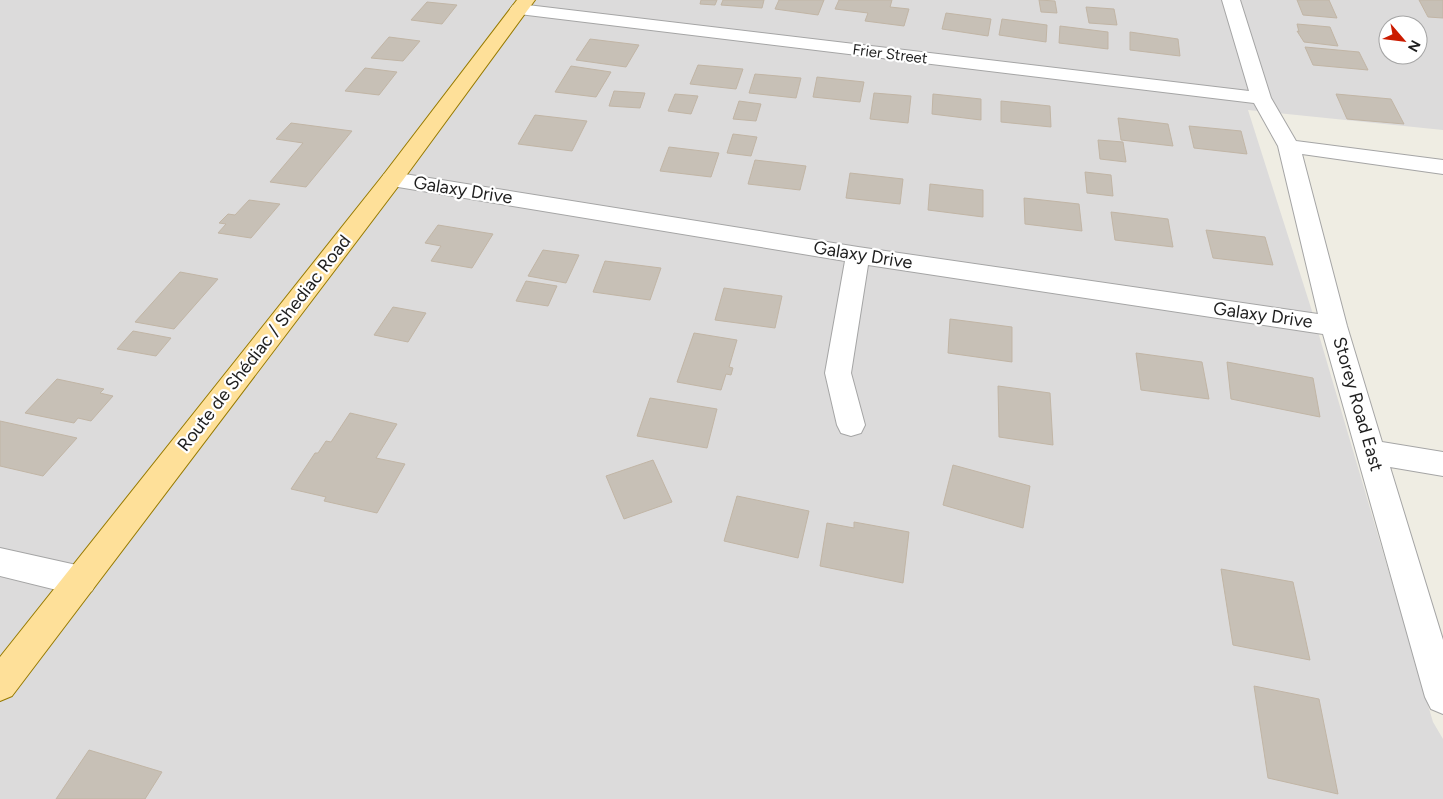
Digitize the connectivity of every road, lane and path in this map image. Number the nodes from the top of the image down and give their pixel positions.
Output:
1 (1231, 0) edge
2 (522, 4) edge
3 (1261, 98) junction
4 (1289, 146) junction
5 (1443, 167) edge
6 (392, 178) junction
7 (858, 255) junction
8 (1334, 326) junction
9 (851, 426) dead end
10 (1372, 452) junction
11 (1443, 464) edge
12 (0, 562) edge
13 (81, 581) junction
14 (0, 684) edge
15 (1443, 697) edge

1 - 3 street, Storey Road East
2 - 3 street, Frier Street
2 - 6 main road, Route de Shédiac / Shediac Road
3 - 4 street, Storey Road East
4 - 5 street
4 - 8 street, Storey Road East
6 - 7 street, Galaxy Drive
6 - 13 main road, Route de Shédiac / Shediac Road
7 - 8 street, Galaxy Drive
7 - 9 street
8 - 10 street, Storey Road East
10 - 11 street
10 - 15 street, Storey Road East
12 - 13 street
13 - 14 main road, Route de Shédiac / Shediac Road

